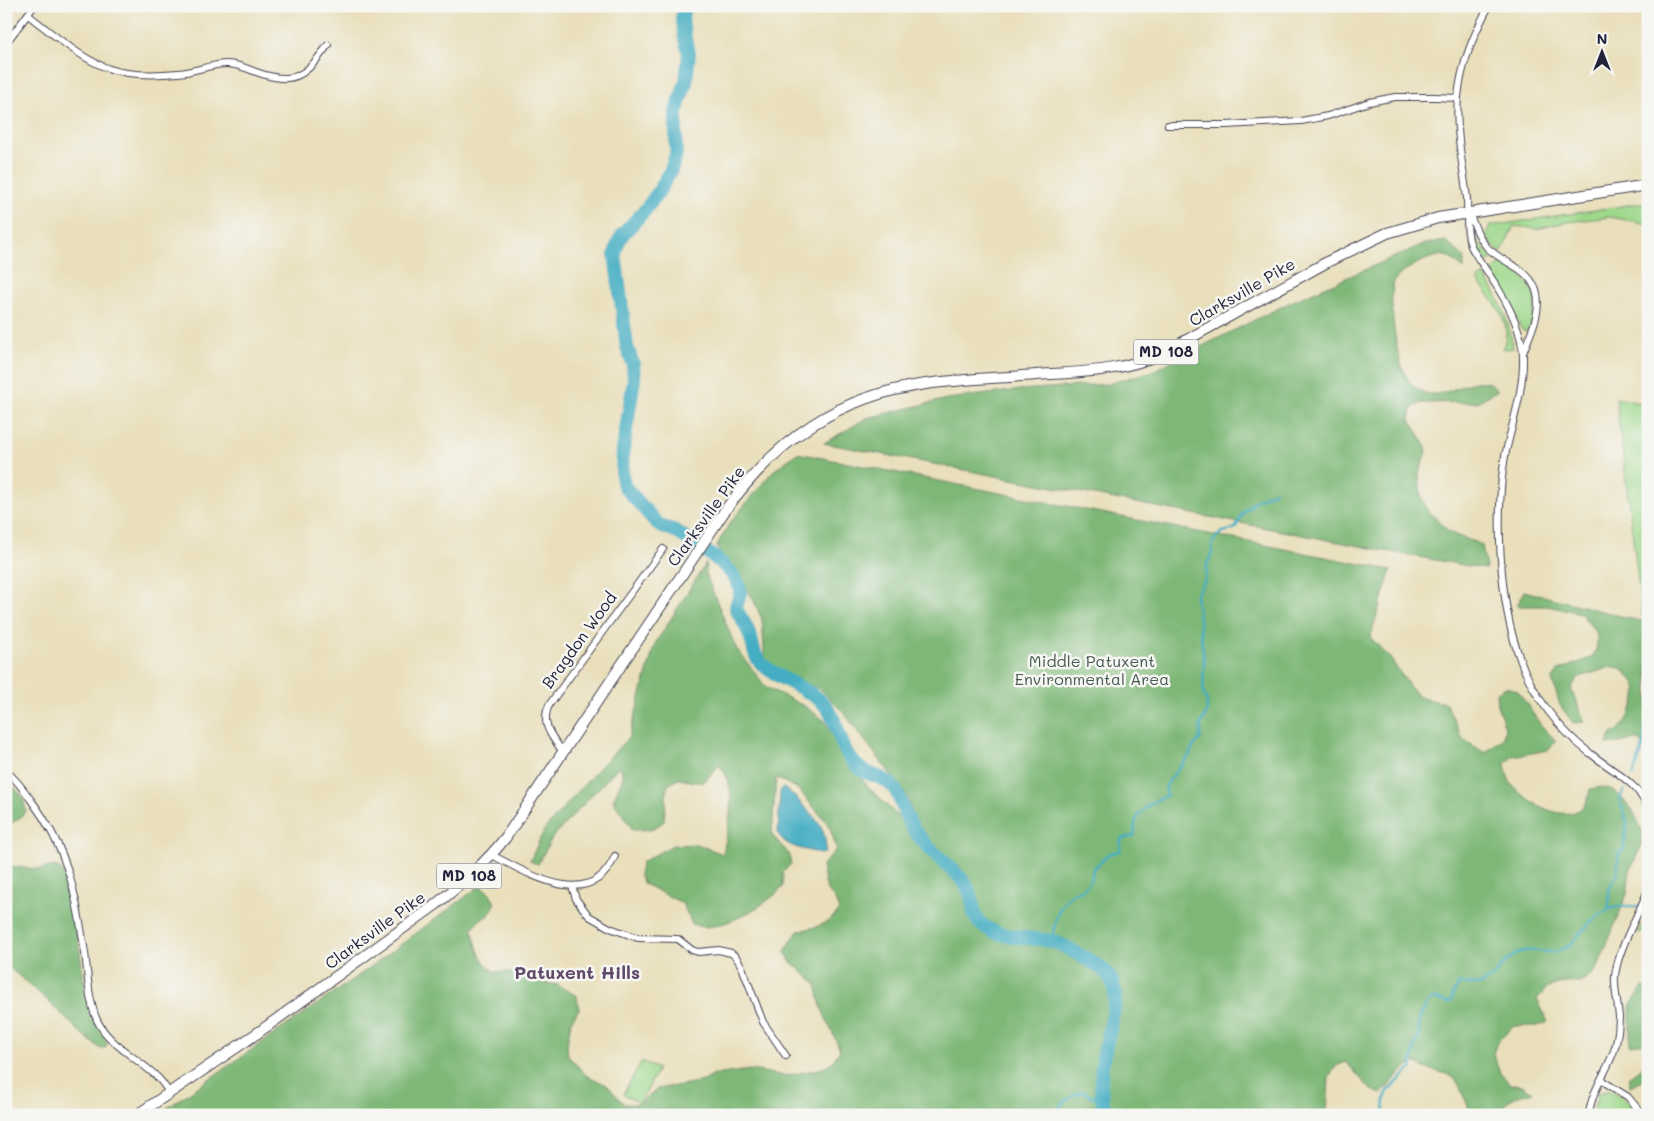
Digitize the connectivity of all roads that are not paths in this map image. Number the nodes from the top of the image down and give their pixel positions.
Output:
1 (34, 6) edge
2 (1489, 6) edge
3 (28, 15) junction
4 (6, 44) edge
5 (328, 45) dead end
6 (1458, 98) junction
7 (1168, 125) dead end
8 (1648, 185) edge
9 (1468, 213) junction
10 (1523, 354) junction
11 (663, 549) dead end
12 (563, 752) junction
13 (6, 771) edge
14 (1648, 808) edge
15 (492, 854) junction
16 (615, 856) dead end
17 (572, 886) junction
18 (1648, 891) edge
19 (786, 1056) dead end
20 (1601, 1080) junction
21 (169, 1093) junction
22 (137, 1115) edge
23 (1589, 1115) edge
24 (1643, 1115) edge

1 - 3 street
2 - 6 street
3 - 4 street
3 - 5 street
6 - 7 street
6 - 9 street
8 - 9 main road, Clarksville Pike / MD 108
9 - 10 street
9 - 10 street
9 - 12 main road, Clarksville Pike / MD 108
10 - 14 street
11 - 12 street, Bragdon Wood
12 - 15 main road, Clarksville Pike / MD 108
13 - 21 street
15 - 17 street
15 - 21 main road, Clarksville Pike / MD 108
16 - 17 street
17 - 19 street
18 - 20 street
20 - 23 street
20 - 24 street
21 - 22 main road, Clarksville Pike / MD 108

